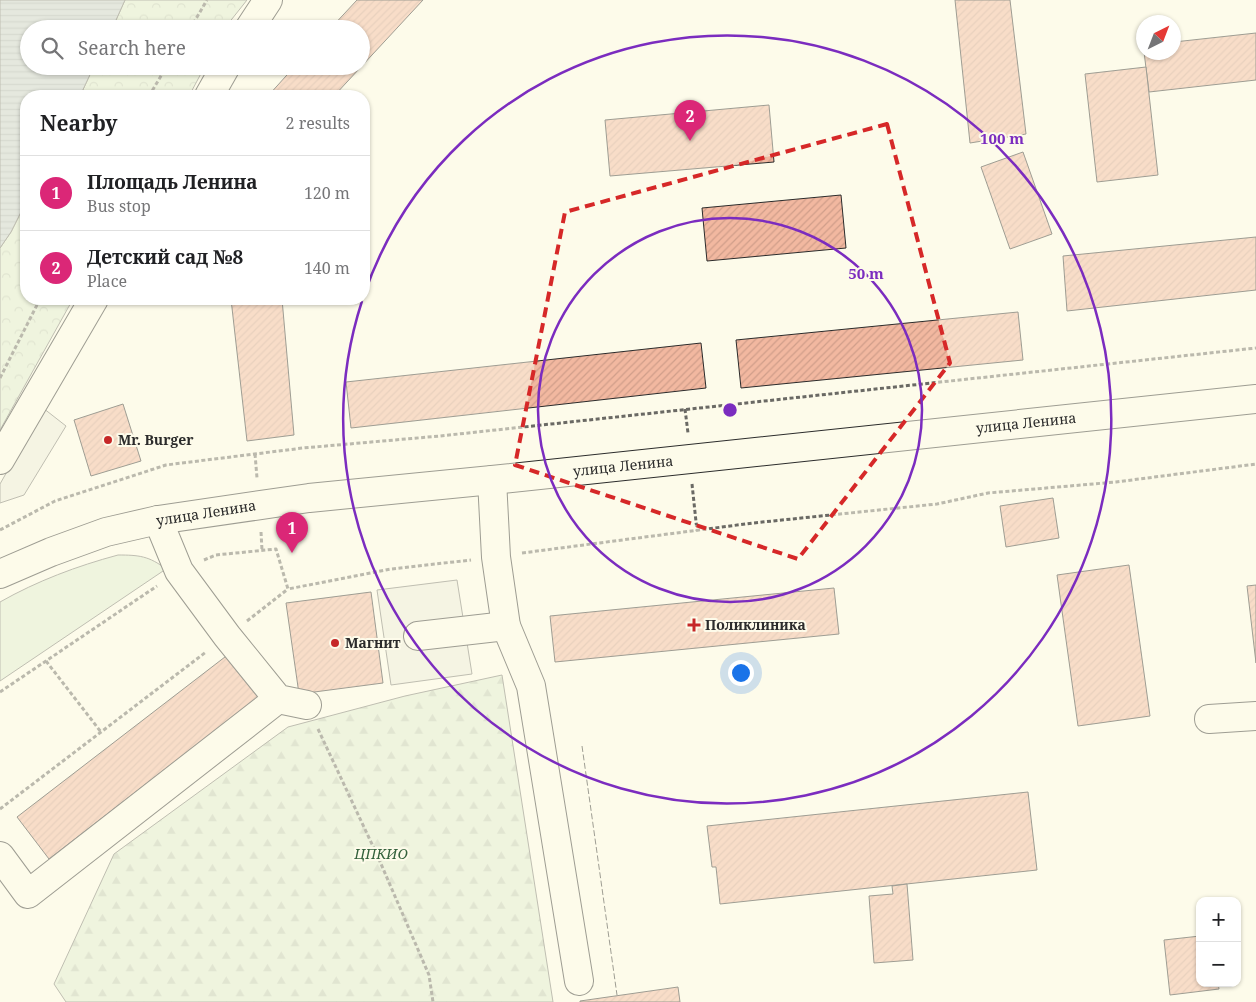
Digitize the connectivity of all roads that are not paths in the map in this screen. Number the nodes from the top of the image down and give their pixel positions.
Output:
1 (268, 0) edge
2 (255, 20) edge
3 (221, 75) edge
4 (213, 90) edge
5 (90, 305) edge
6 (1256, 399) edge
7 (0, 460) edge
8 (492, 480) junction
9 (158, 520) junction
10 (0, 574) edge
11 (506, 626) junction
12 (418, 636) dead end
13 (278, 699) junction
14 (307, 705) road end
15 (1256, 716) edge
16 (1209, 719) dead end
17 (0, 856) edge
18 (579, 981) dead end

1 - 2 street
3 - 4 street
5 - 7 street
6 - 8 street, улица Ленина
8 - 9 street, улица Ленина
8 - 11 street
9 - 10 street, улица Ленина
9 - 13 street
11 - 12 street
11 - 18 street
13 - 14 street
13 - 17 street
15 - 16 street

